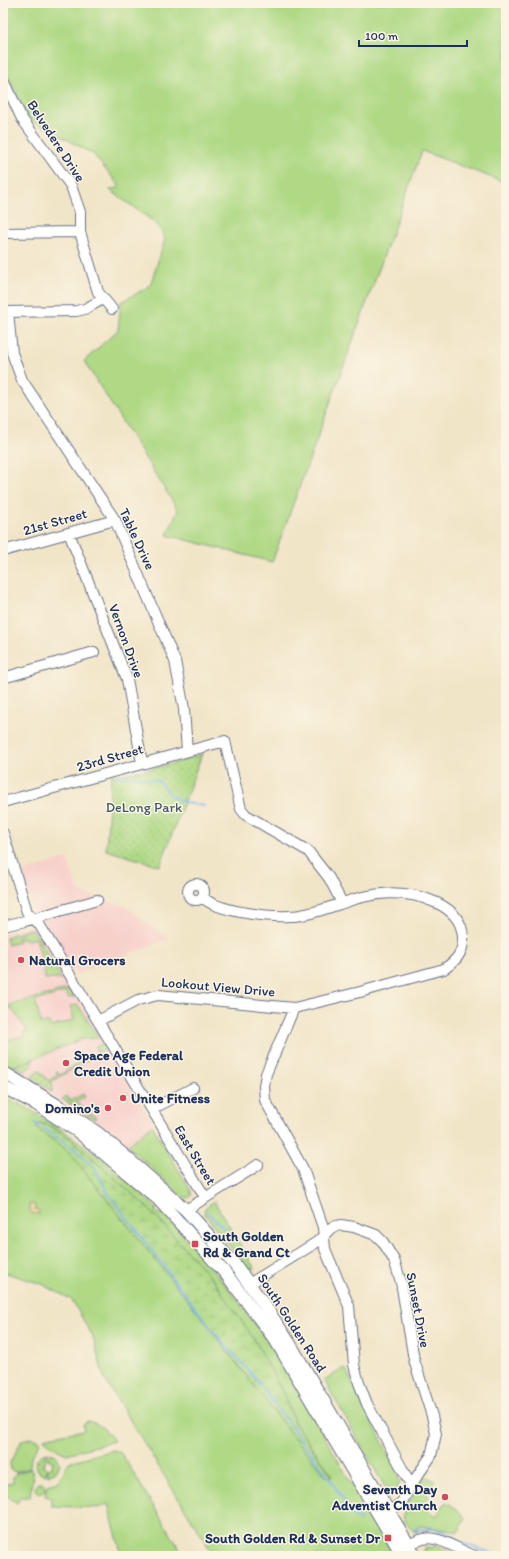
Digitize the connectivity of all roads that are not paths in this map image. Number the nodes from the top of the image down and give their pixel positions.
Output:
1 (3, 78) edge
2 (80, 232) junction
3 (3, 233) edge
4 (103, 299) junction
5 (112, 309) dead end
6 (6, 312) edge
7 (115, 520) junction
8 (69, 533) junction
9 (3, 551) edge
10 (94, 652) dead end
11 (3, 678) edge
12 (187, 751) junction
13 (142, 764) junction
14 (3, 802) edge
15 (3, 833) edge
16 (202, 897) dead end
17 (97, 900) dead end
18 (342, 903) junction
19 (32, 918) junction
20 (3, 926) edge
21 (294, 1008) junction
22 (98, 1021) junction
23 (3, 1072) edge
24 (3, 1087) edge
25 (193, 1088) dead end
26 (152, 1109) junction
27 (258, 1165) dead end
28 (205, 1197) junction
29 (182, 1214) junction
30 (323, 1236) junction
31 (244, 1286) junction
32 (411, 1486) junction
33 (384, 1516) junction
34 (404, 1550) edge
35 (415, 1556) edge
36 (475, 1556) edge

1 - 2 street, Belvedere Drive
2 - 3 street
2 - 4 street, Belvedere Drive
4 - 5 street, Belvedere Drive
4 - 6 street
6 - 7 street, Table Drive
7 - 8 street, 21st Street
7 - 12 street, Table Drive
8 - 9 street, 21st Street
8 - 13 street, Vernon Drive
10 - 11 street
12 - 13 street, 23rd Street
12 - 18 street, 23rd Street
13 - 14 street, 23rd Street
15 - 19 street, East Street
16 - 18 street, Lookout View Drive
17 - 19 street
18 - 21 street, Lookout View Drive
19 - 20 street
19 - 22 street, East Street
21 - 22 street, Lookout View Drive
21 - 30 street, Lookout View Drive
22 - 26 street, East Street
23 - 29 main road, South Golden Road
24 - 29 main road, South Golden Road
25 - 26 street
26 - 28 street, East Street
27 - 28 street
28 - 29 street
29 - 31 main road, South Golden Road
30 - 31 street, Sunset Drive
30 - 32 street, Lookout View Drive
30 - 32 street, Sunset Drive
31 - 33 main road, South Golden Road
32 - 33 street, Sunset Drive
33 - 34 main road, South Golden Road
34 - 35 main road, South Golden Road
34 - 36 street

